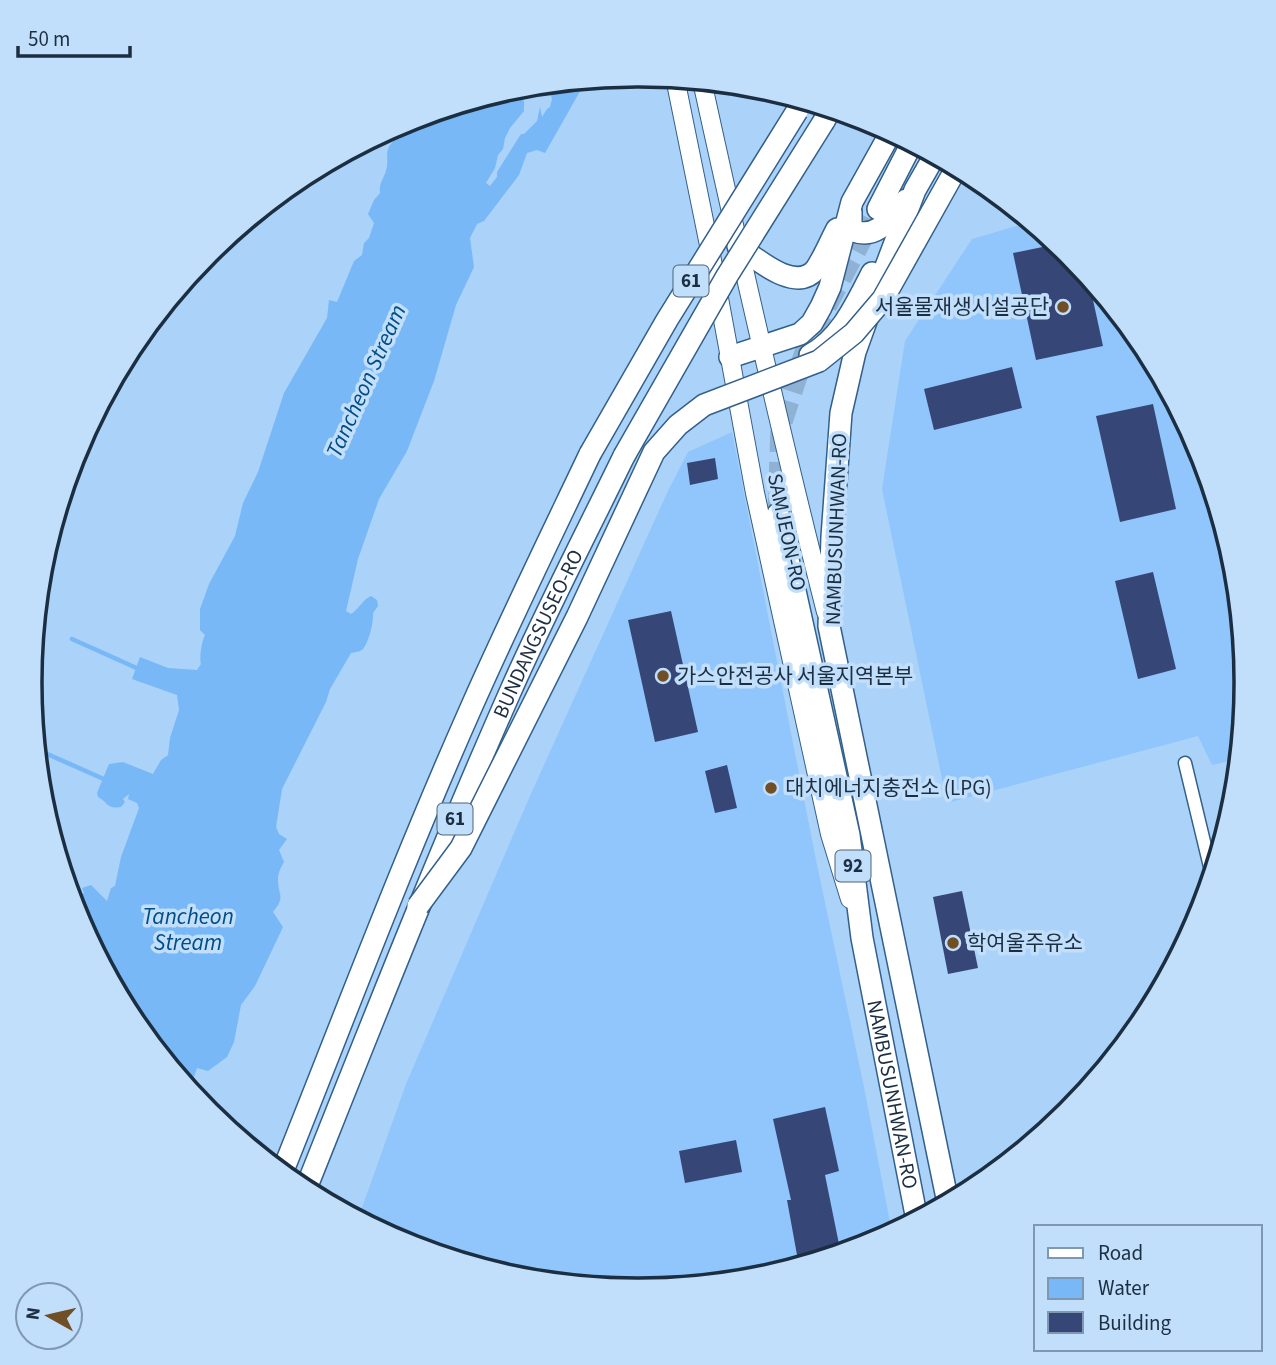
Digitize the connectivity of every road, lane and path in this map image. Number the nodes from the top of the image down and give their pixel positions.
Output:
1 (677, 88) edge
2 (704, 91) edge
3 (798, 109) edge
4 (826, 117) edge
5 (886, 141) edge
6 (908, 151) edge
7 (930, 163) edge
8 (952, 176) edge
9 (915, 190) junction
10 (852, 202) junction
11 (878, 209) tunnel mouth
12 (737, 243) junction
13 (762, 348) junction
14 (730, 357) junction
15 (767, 373) junction
16 (734, 383) junction
17 (778, 514) tunnel mouth
18 (829, 626) junction
19 (1185, 763) dead end
20 (1208, 857) edge
21 (418, 906) junction
22 (862, 938) junction
23 (286, 1163) edge
24 (310, 1180) edge
25 (946, 1193) edge
26 (914, 1211) edge

1 - 14 main road, SAMJEON-RO
2 - 12 main road, SAMJEON-RO
3 - 23 main road, BUNDANGSUSEO-RO / 61, bridge
4 - 21 main road, BUNDANGSUSEO-RO / 61, bridge
5 - 10 main road
6 - 11 main road
7 - 9 main road, NAMBUSUNHWAN-RO / 92
8 - 21 main road, bridge
9 - 10 main road
9 - 15 main road
9 - 18 main road, NAMBUSUNHWAN-RO / 92
10 - 12 main road
10 - 13 main road
12 - 13 main road, SAMJEON-RO
13 - 14 main road
13 - 15 main road, SAMJEON-RO
14 - 16 main road, SAMJEON-RO
15 - 16 main road
15 - 18 main road, SAMJEON-RO
16 - 22 main road, SAMJEON-RO
17 - 22 main road, NAMBUSUNHWAN-RO / 92
18 - 25 main road, NAMBUSUNHWAN-RO / 92
19 - 20 street
21 - 24 main road, BUNDANGSUSEO-RO / 61
22 - 26 main road, NAMBUSUNHWAN-RO / 92

